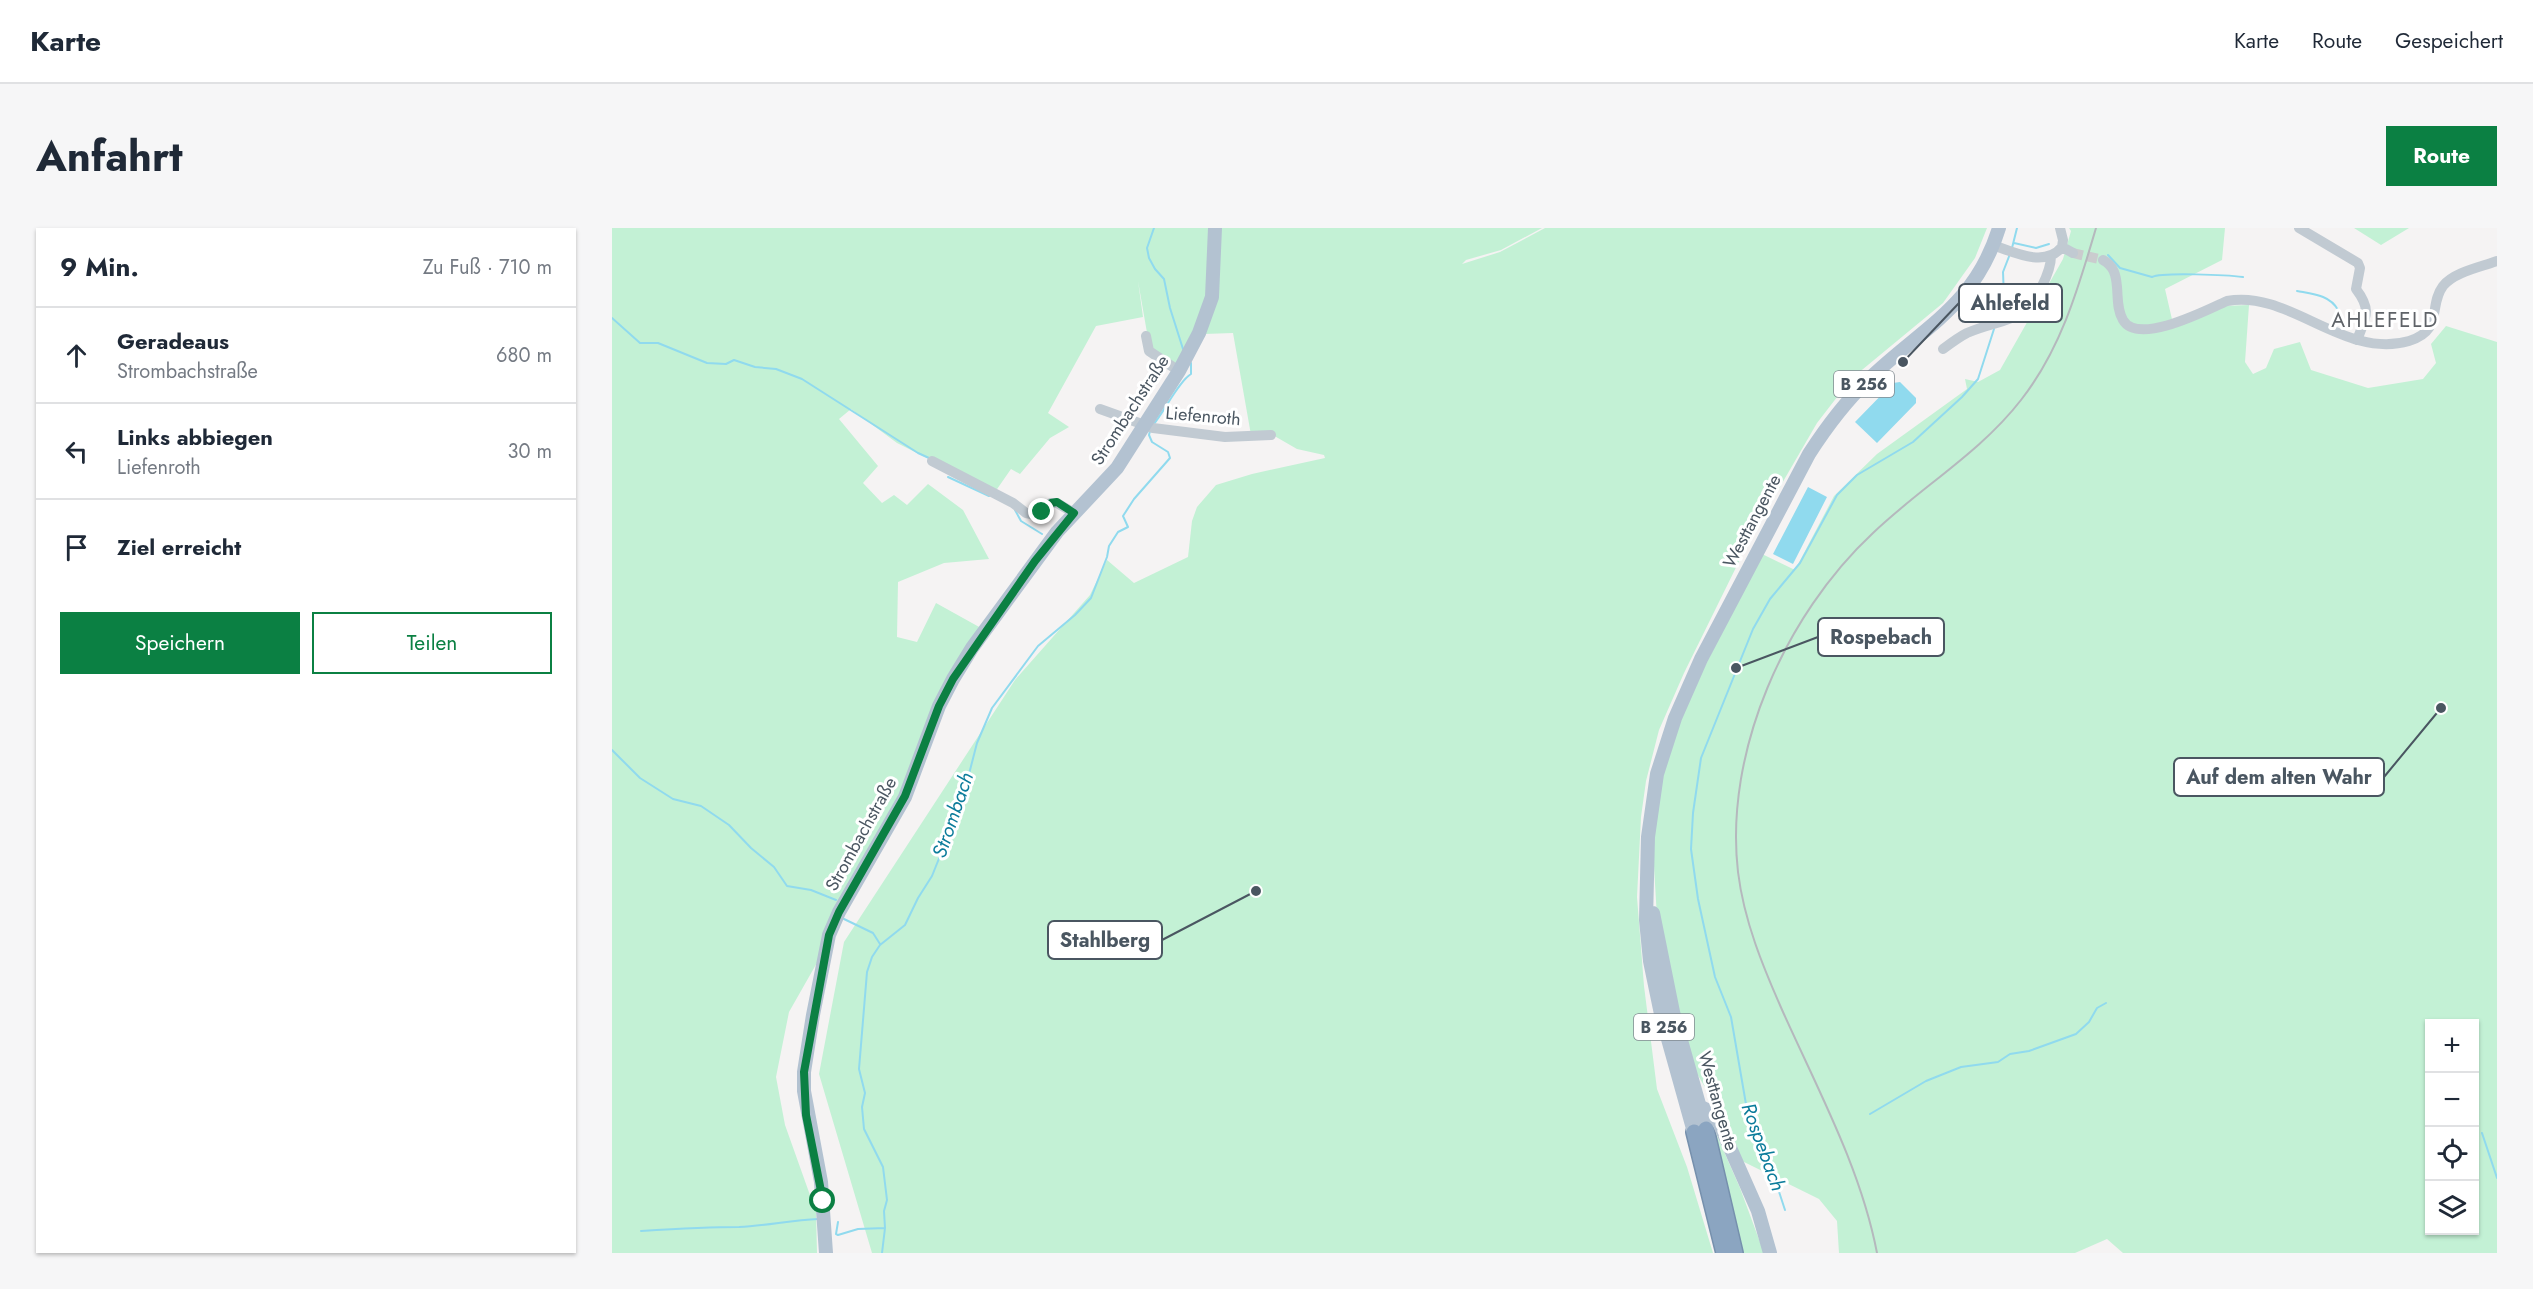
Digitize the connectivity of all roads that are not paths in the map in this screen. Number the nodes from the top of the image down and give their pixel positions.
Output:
1 (1215, 228) edge
2 (1999, 228) edge
3 (2060, 228) edge
4 (2299, 228) edge
5 (1999, 247) junction
6 (2062, 247) junction
7 (2073, 253) tunnel mouth
8 (2051, 256) junction
9 (2103, 260) dead end
10 (2497, 261) edge
11 (1146, 336) dead end
12 (2357, 340) junction
13 (1943, 349) dead end
14 (1179, 371) junction
15 (1100, 409) dead end
16 (1146, 424) junction
17 (1271, 435) dead end
18 (932, 461) dead end
19 (1074, 513) junction
20 (1647, 890) junction
21 (1682, 1091) junction
22 (1699, 1106) junction
23 (1707, 1129) junction
24 (826, 1253) edge
25 (1724, 1253) edge
26 (1735, 1253) edge
27 (1770, 1253) edge

1 - 14 main road, Strombachstraße
2 - 5 main road, Westtangente / B 256
3 - 6 street
4 - 12 street
5 - 8 street
5 - 20 main road, Westtangente / B 256
6 - 7 street
6 - 8 street
8 - 13 street
9 - 12 street
10 - 12 street
11 - 14 street
14 - 16 main road, Strombachstraße
15 - 16 street, Liefenroth
16 - 17 street, Liefenroth
16 - 19 main road, Strombachstraße
18 - 19 street
19 - 24 main road, Strombachstraße
20 - 21 main road, Westtangente / B 256
20 - 22 main road, Westtangente / B 256
21 - 22 main road
21 - 23 main road, Westtangente / B 256
22 - 23 main road, Westtangente / B 256
23 - 25 highway, Westtangente / B 256
23 - 26 highway, Westtangente / B 256
23 - 27 main road

